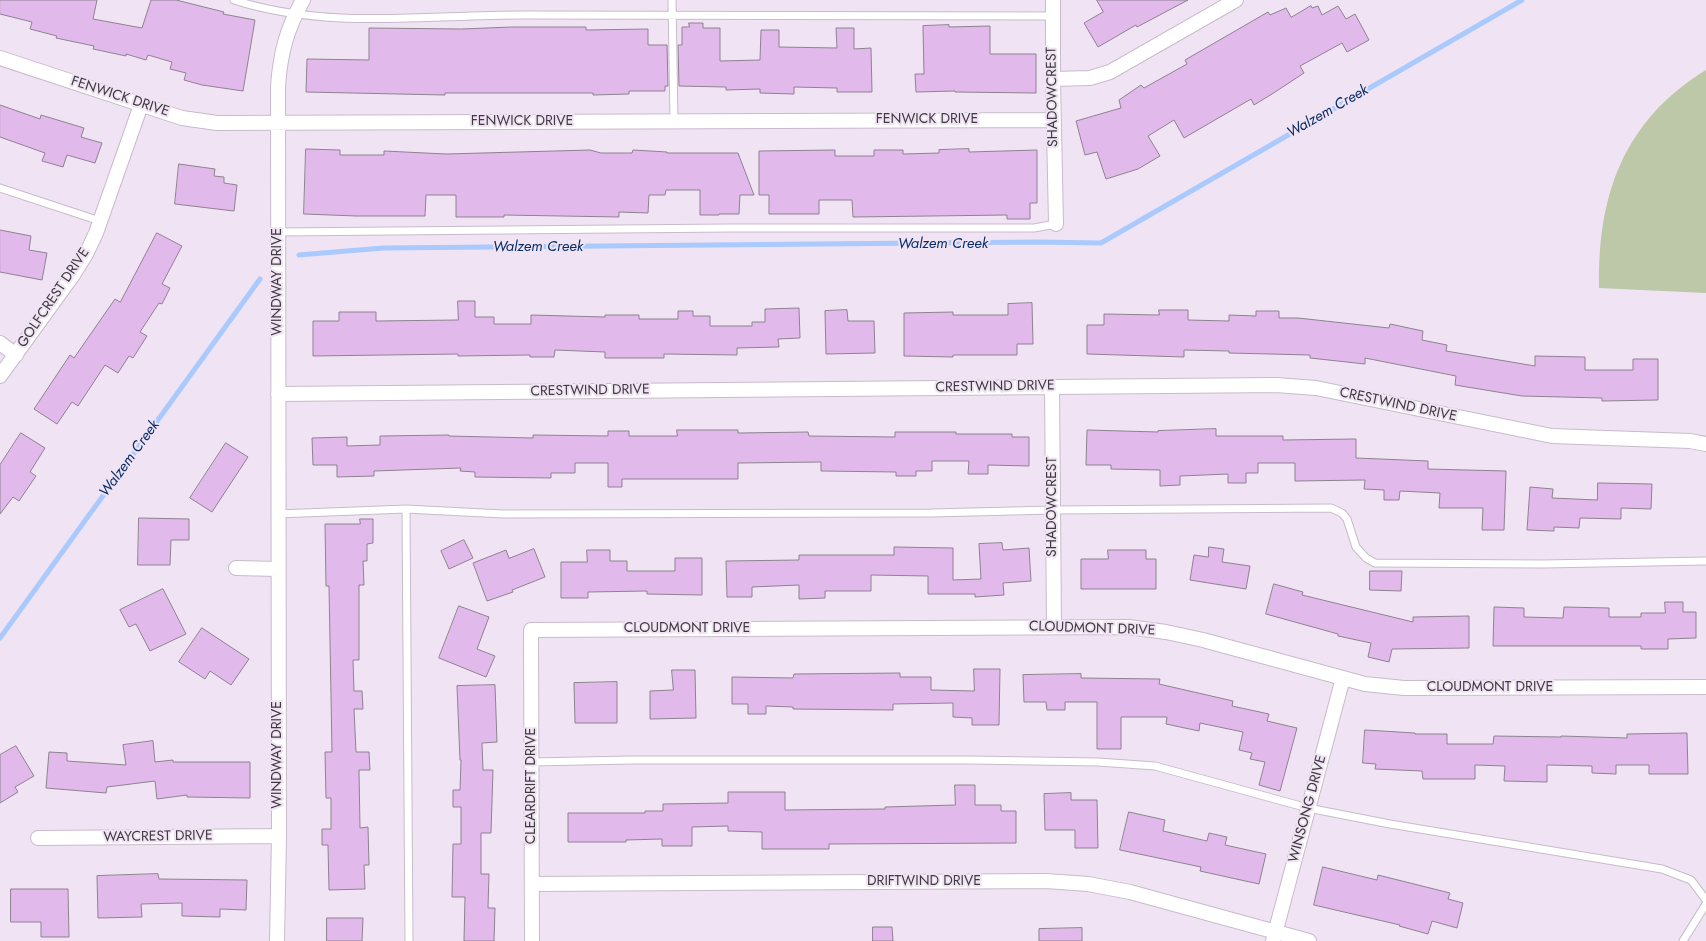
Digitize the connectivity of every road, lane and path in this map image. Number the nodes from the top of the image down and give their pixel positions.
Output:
1 (234, 0) edge
2 (303, 0) edge
3 (672, 0) edge
4 (1053, 0) edge
5 (1236, 0) edge
6 (296, 14) junction
7 (673, 15) junction
8 (1053, 16) junction
9 (0, 58) edge
10 (1053, 79) junction
11 (142, 105) junction
12 (1053, 120) junction
13 (674, 121) junction
14 (278, 122) junction
15 (0, 188) edge
16 (100, 221) junction
17 (1056, 224) joint
18 (279, 232) junction
19 (0, 343) edge
20 (16, 354) junction
21 (0, 376) edge
22 (1052, 387) junction
23 (278, 394) junction
24 (1706, 444) edge
25 (406, 509) junction
26 (1053, 510) junction
27 (278, 514) junction
28 (1706, 561) edge
29 (236, 568) dead end
30 (278, 569) junction
31 (1054, 627) junction
32 (532, 630) joint
33 (1343, 678) junction
34 (1706, 687) edge
35 (532, 762) junction
36 (1308, 808) junction
37 (278, 836) junction
38 (38, 838) dead end
39 (532, 884) junction
40 (1706, 900) edge
41 (1706, 904) edge
42 (1274, 936) edge
43 (277, 941) edge
44 (409, 941) edge
45 (532, 941) edge
46 (1309, 941) edge
47 (1683, 941) edge

1 - 6 lane
2 - 6 street, WINDWAY DRIVE
3 - 7 lane
4 - 8 street, SHADOWCREST
5 - 10 street
6 - 7 lane
6 - 14 street, WINDWAY DRIVE
7 - 8 lane
7 - 13 lane
8 - 10 street, SHADOWCREST
9 - 11 street, FENWICK DRIVE
10 - 12 street, SHADOWCREST
11 - 14 street, FENWICK DRIVE
11 - 16 street, GOLFCREST DRIVE
12 - 13 street, FENWICK DRIVE
12 - 17 street, SHADOWCREST
13 - 14 street, FENWICK DRIVE
14 - 18 street, WINDWAY DRIVE
15 - 16 lane
16 - 20 street, GOLFCREST DRIVE
17 - 18 lane
18 - 23 street, WINDWAY DRIVE
19 - 20 street
20 - 21 street, GOLFCREST DRIVE
22 - 23 street, CRESTWIND DRIVE
22 - 24 street, CRESTWIND DRIVE
22 - 26 street, SHADOWCREST
23 - 27 street, WINDWAY DRIVE
25 - 26 lane
25 - 27 lane
25 - 44 lane
26 - 28 lane
26 - 31 street, SHADOWCREST
27 - 30 street, WINDWAY DRIVE
29 - 30 street
30 - 37 street, WINDWAY DRIVE
31 - 32 street, CLOUDMONT DRIVE
31 - 33 street, CLOUDMONT DRIVE
32 - 35 street, CLEARDRIFT DRIVE
33 - 34 street, CLOUDMONT DRIVE
33 - 36 street, WINSONG DRIVE
35 - 36 lane
35 - 39 street, CLEARDRIFT DRIVE
36 - 40 lane
36 - 42 street, WINSONG DRIVE
37 - 38 street, WAYCREST DRIVE
37 - 43 street, WINDWAY DRIVE
39 - 42 street, DRIFTWIND DRIVE
39 - 45 street, CLEARDRIFT DRIVE
41 - 47 lane
42 - 46 street, DRIFTWIND DRIVE

